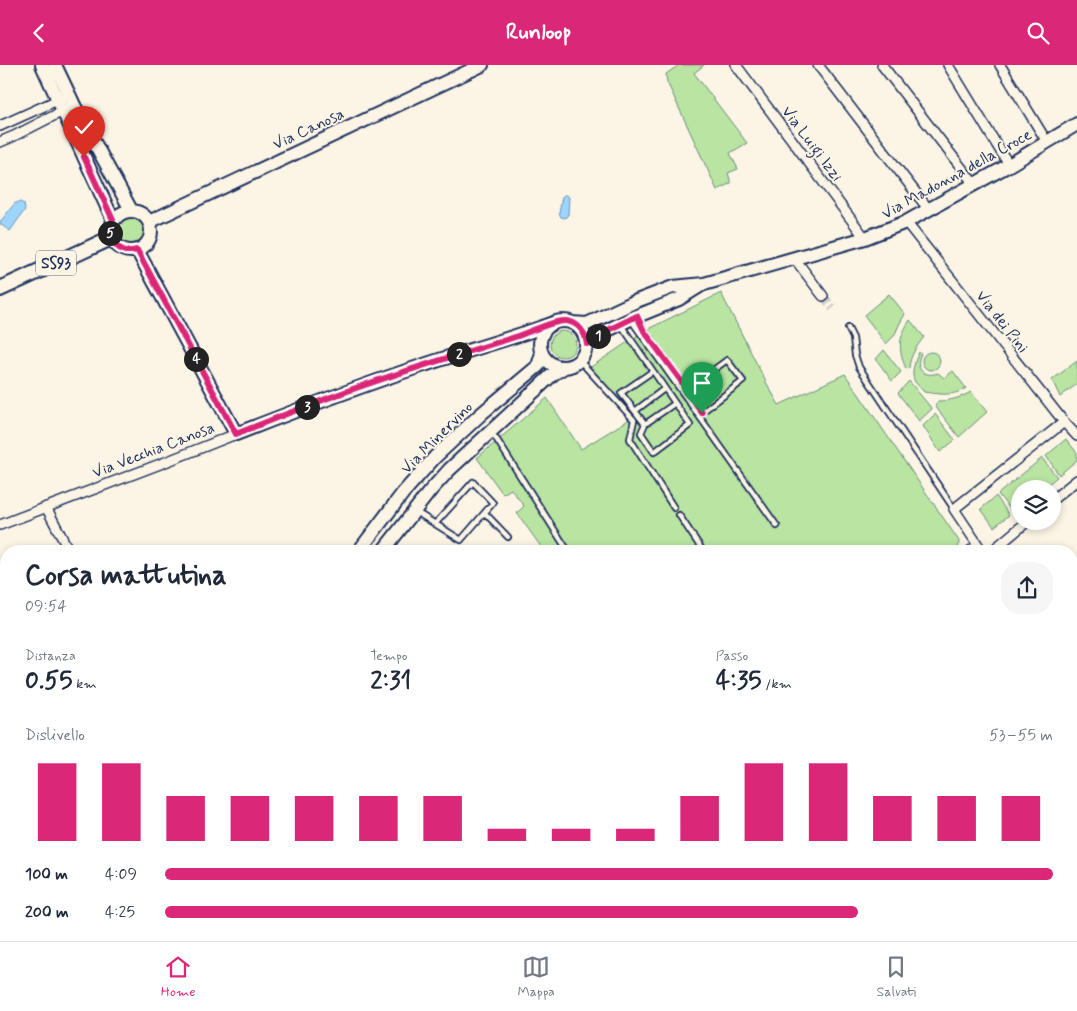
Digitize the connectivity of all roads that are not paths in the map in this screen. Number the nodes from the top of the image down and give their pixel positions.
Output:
1 (42, 65) edge
2 (55, 65) edge
3 (482, 65) edge
4 (736, 65) edge
5 (818, 65) edge
6 (882, 65) edge
7 (948, 65) edge
8 (1000, 65) edge
9 (66, 103) junction
10 (1077, 124) edge
11 (0, 126) edge
12 (0, 142) edge
13 (1047, 142) junction
14 (1009, 165) junction
15 (974, 184) junction
16 (131, 210) junction
17 (929, 210) junction
18 (113, 220) junction
19 (149, 222) junction
20 (906, 222) junction
21 (111, 237) junction
22 (865, 238) junction
23 (137, 250) junction
24 (795, 259) junction
25 (704, 284) junction
26 (0, 289) edge
27 (823, 296) tunnel mouth
28 (629, 320) junction
29 (554, 323) junction
30 (572, 323) junction
31 (848, 328) dead end
32 (517, 336) junction
33 (587, 344) junction
34 (541, 349) junction
35 (580, 361) junction
36 (563, 367) junction
37 (652, 371) junction
38 (664, 389) junction
39 (687, 389) junction
40 (674, 403) junction
41 (635, 411) junction
42 (1064, 422) junction
43 (645, 424) junction
44 (490, 431) junction
45 (236, 434) junction
46 (1077, 437) edge
47 (1077, 480) edge
48 (1061, 493) edge
49 (46, 507) junction
50 (674, 507) dead end
51 (954, 509) junction
52 (415, 511) junction
53 (485, 513) junction
54 (679, 515) dead end
55 (435, 524) junction
56 (0, 525) edge
57 (778, 525) dead end
58 (1017, 530) edge
59 (508, 537) dead end
60 (66, 545) edge
61 (364, 545) edge
62 (388, 545) edge
63 (564, 545) edge
64 (699, 545) edge
65 (978, 545) edge
66 (999, 545) edge

1 - 9 main road
2 - 9 main road
3 - 19 main road, Via Canosa
4 - 22 street, Via Luigi Izzi
5 - 17 street
6 - 15 street
7 - 14 street
8 - 13 street
9 - 11 street
9 - 12 street
9 - 16 main road
9 - 18 main road
10 - 13 main road, Via Madonna della Croce
13 - 14 main road, Via Madonna della Croce
14 - 15 main road, Via Madonna della Croce
15 - 17 main road, Via Madonna della Croce
16 - 18 main road
16 - 19 main road
17 - 20 main road, Via Madonna della Croce
18 - 21 main road
19 - 23 main road
20 - 22 main road, Via Madonna della Croce
20 - 42 street, Via dei Pini
21 - 23 main road
21 - 26 main road, SS93
22 - 24 main road, Via Madonna della Croce
23 - 45 main road
24 - 25 main road, Via Madonna della Croce
24 - 27 street
25 - 28 main road, Via Madonna della Croce
25 - 30 main road, Via Madonna della Croce
28 - 33 main road, Via Madonna della Croce
28 - 37 lane
28 - 39 lane
28 - 57 lane
29 - 30 main road
29 - 32 main road, Via Vecchia Canosa
29 - 34 main road
30 - 33 main road
31 - 51 lane
32 - 34 main road
32 - 45 main road, Via Vecchia Canosa
33 - 35 main road
34 - 36 main road
34 - 61 main road, Via Minervino
35 - 36 main road
35 - 50 lane
36 - 44 main road, Via Minervino
37 - 38 lane
37 - 41 lane
38 - 40 lane
38 - 41 lane
39 - 39 lane
40 - 43 lane
40 - 43 lane
41 - 43 lane
42 - 46 street, Via dei Pini
42 - 51 street
44 - 52 main road, Via Minervino
44 - 63 lane
45 - 49 street, Via Vecchia Canosa
47 - 48 street
49 - 56 street, Via Vecchia Canosa
49 - 60 street
51 - 65 street
52 - 55 lane
52 - 62 main road, Via Minervino
53 - 55 lane
53 - 55 lane
53 - 59 lane
54 - 64 lane
58 - 66 street

